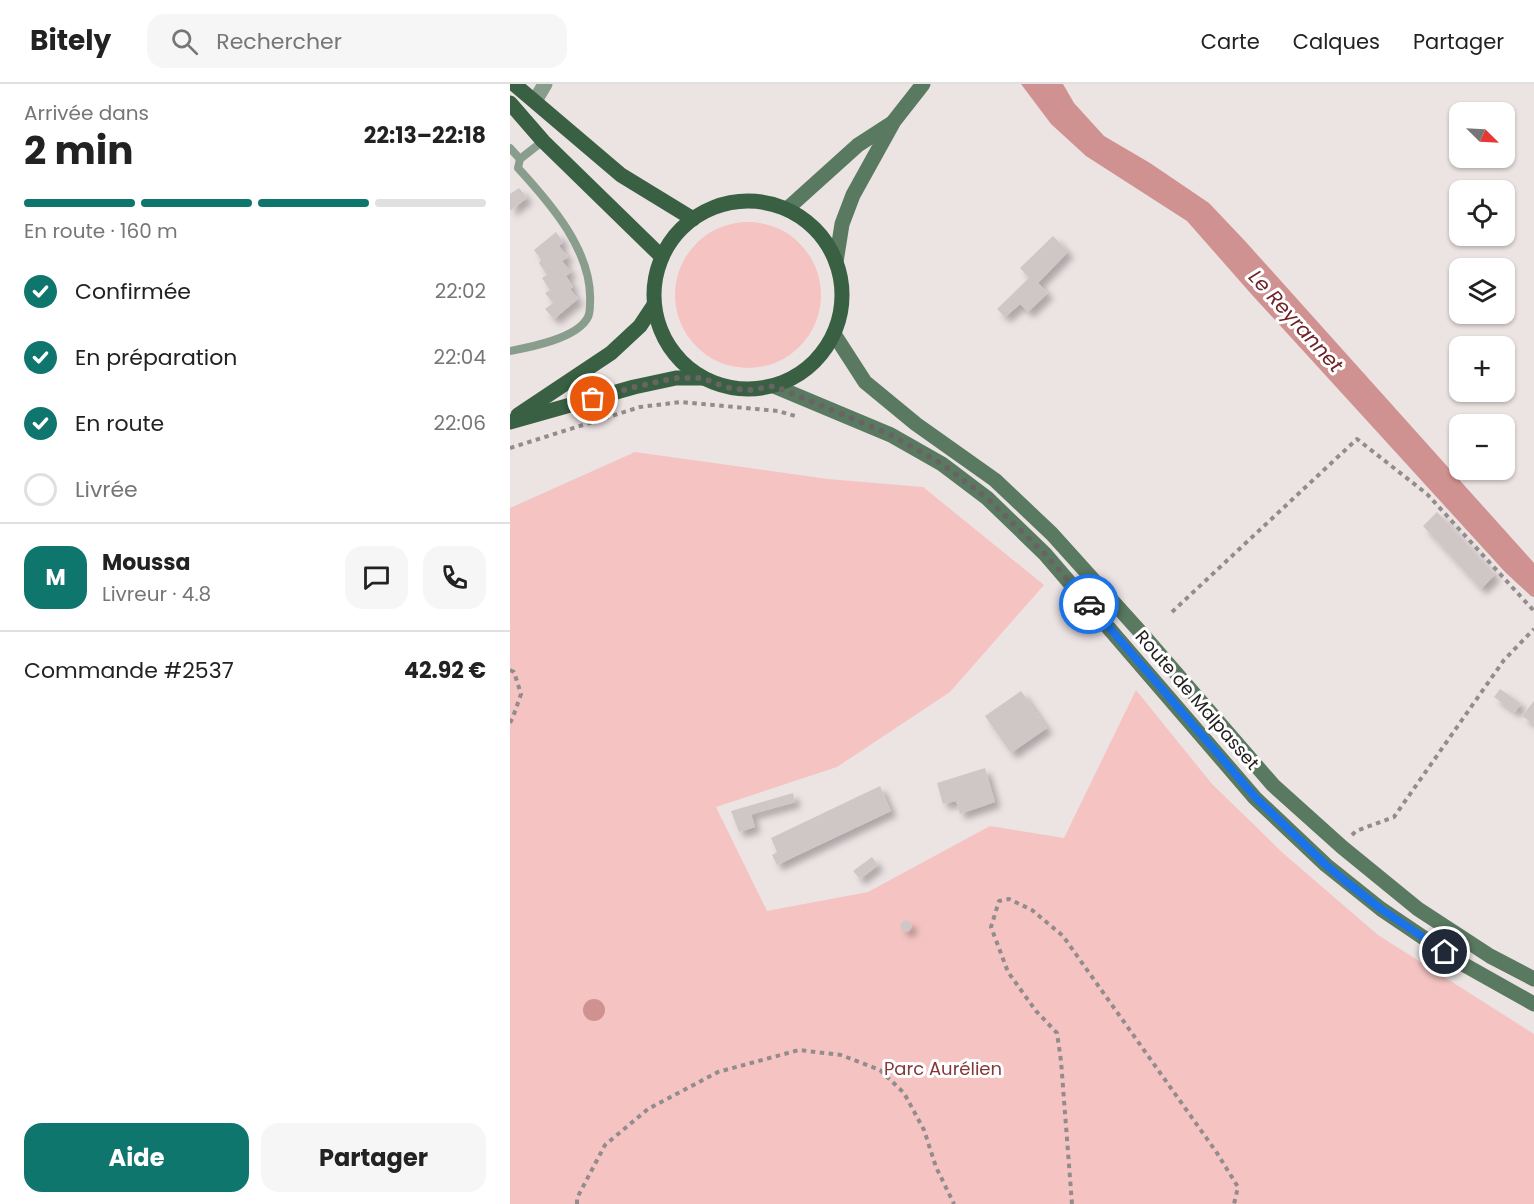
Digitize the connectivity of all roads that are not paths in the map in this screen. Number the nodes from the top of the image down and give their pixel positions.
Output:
1 (514, 84) edge
2 (545, 84) edge
3 (923, 84) edge
4 (535, 101) junction
5 (510, 103) edge
6 (894, 121) junction
7 (543, 141) junction
8 (510, 148) edge
9 (516, 165) edge
10 (787, 209) junction
11 (693, 219) junction
12 (662, 257) junction
13 (836, 261) junction
14 (654, 305) junction
15 (834, 334) junction
16 (510, 351) edge
17 (702, 378) junction
18 (774, 386) junction
19 (510, 421) edge
20 (1143, 635) junction
21 (1128, 649) junction
22 (1534, 979) edge
23 (1534, 1004) edge

1 - 4 main road
2 - 4 street
3 - 6 main road
4 - 11 main road
5 - 7 main road
6 - 10 main road
6 - 13 main road
7 - 9 lane
7 - 12 main road
8 - 9 lane
9 - 16 lane
10 - 11 main road
10 - 13 main road
11 - 12 main road
12 - 14 main road
13 - 15 main road
14 - 17 main road
14 - 19 main road
15 - 18 main road
15 - 20 main road, Route de Malpasset
17 - 18 main road
17 - 19 main road
18 - 21 main road, Route de Malpasset
20 - 21 main road
20 - 22 main road, Route de Malpasset
21 - 23 main road, Route de Malpasset

